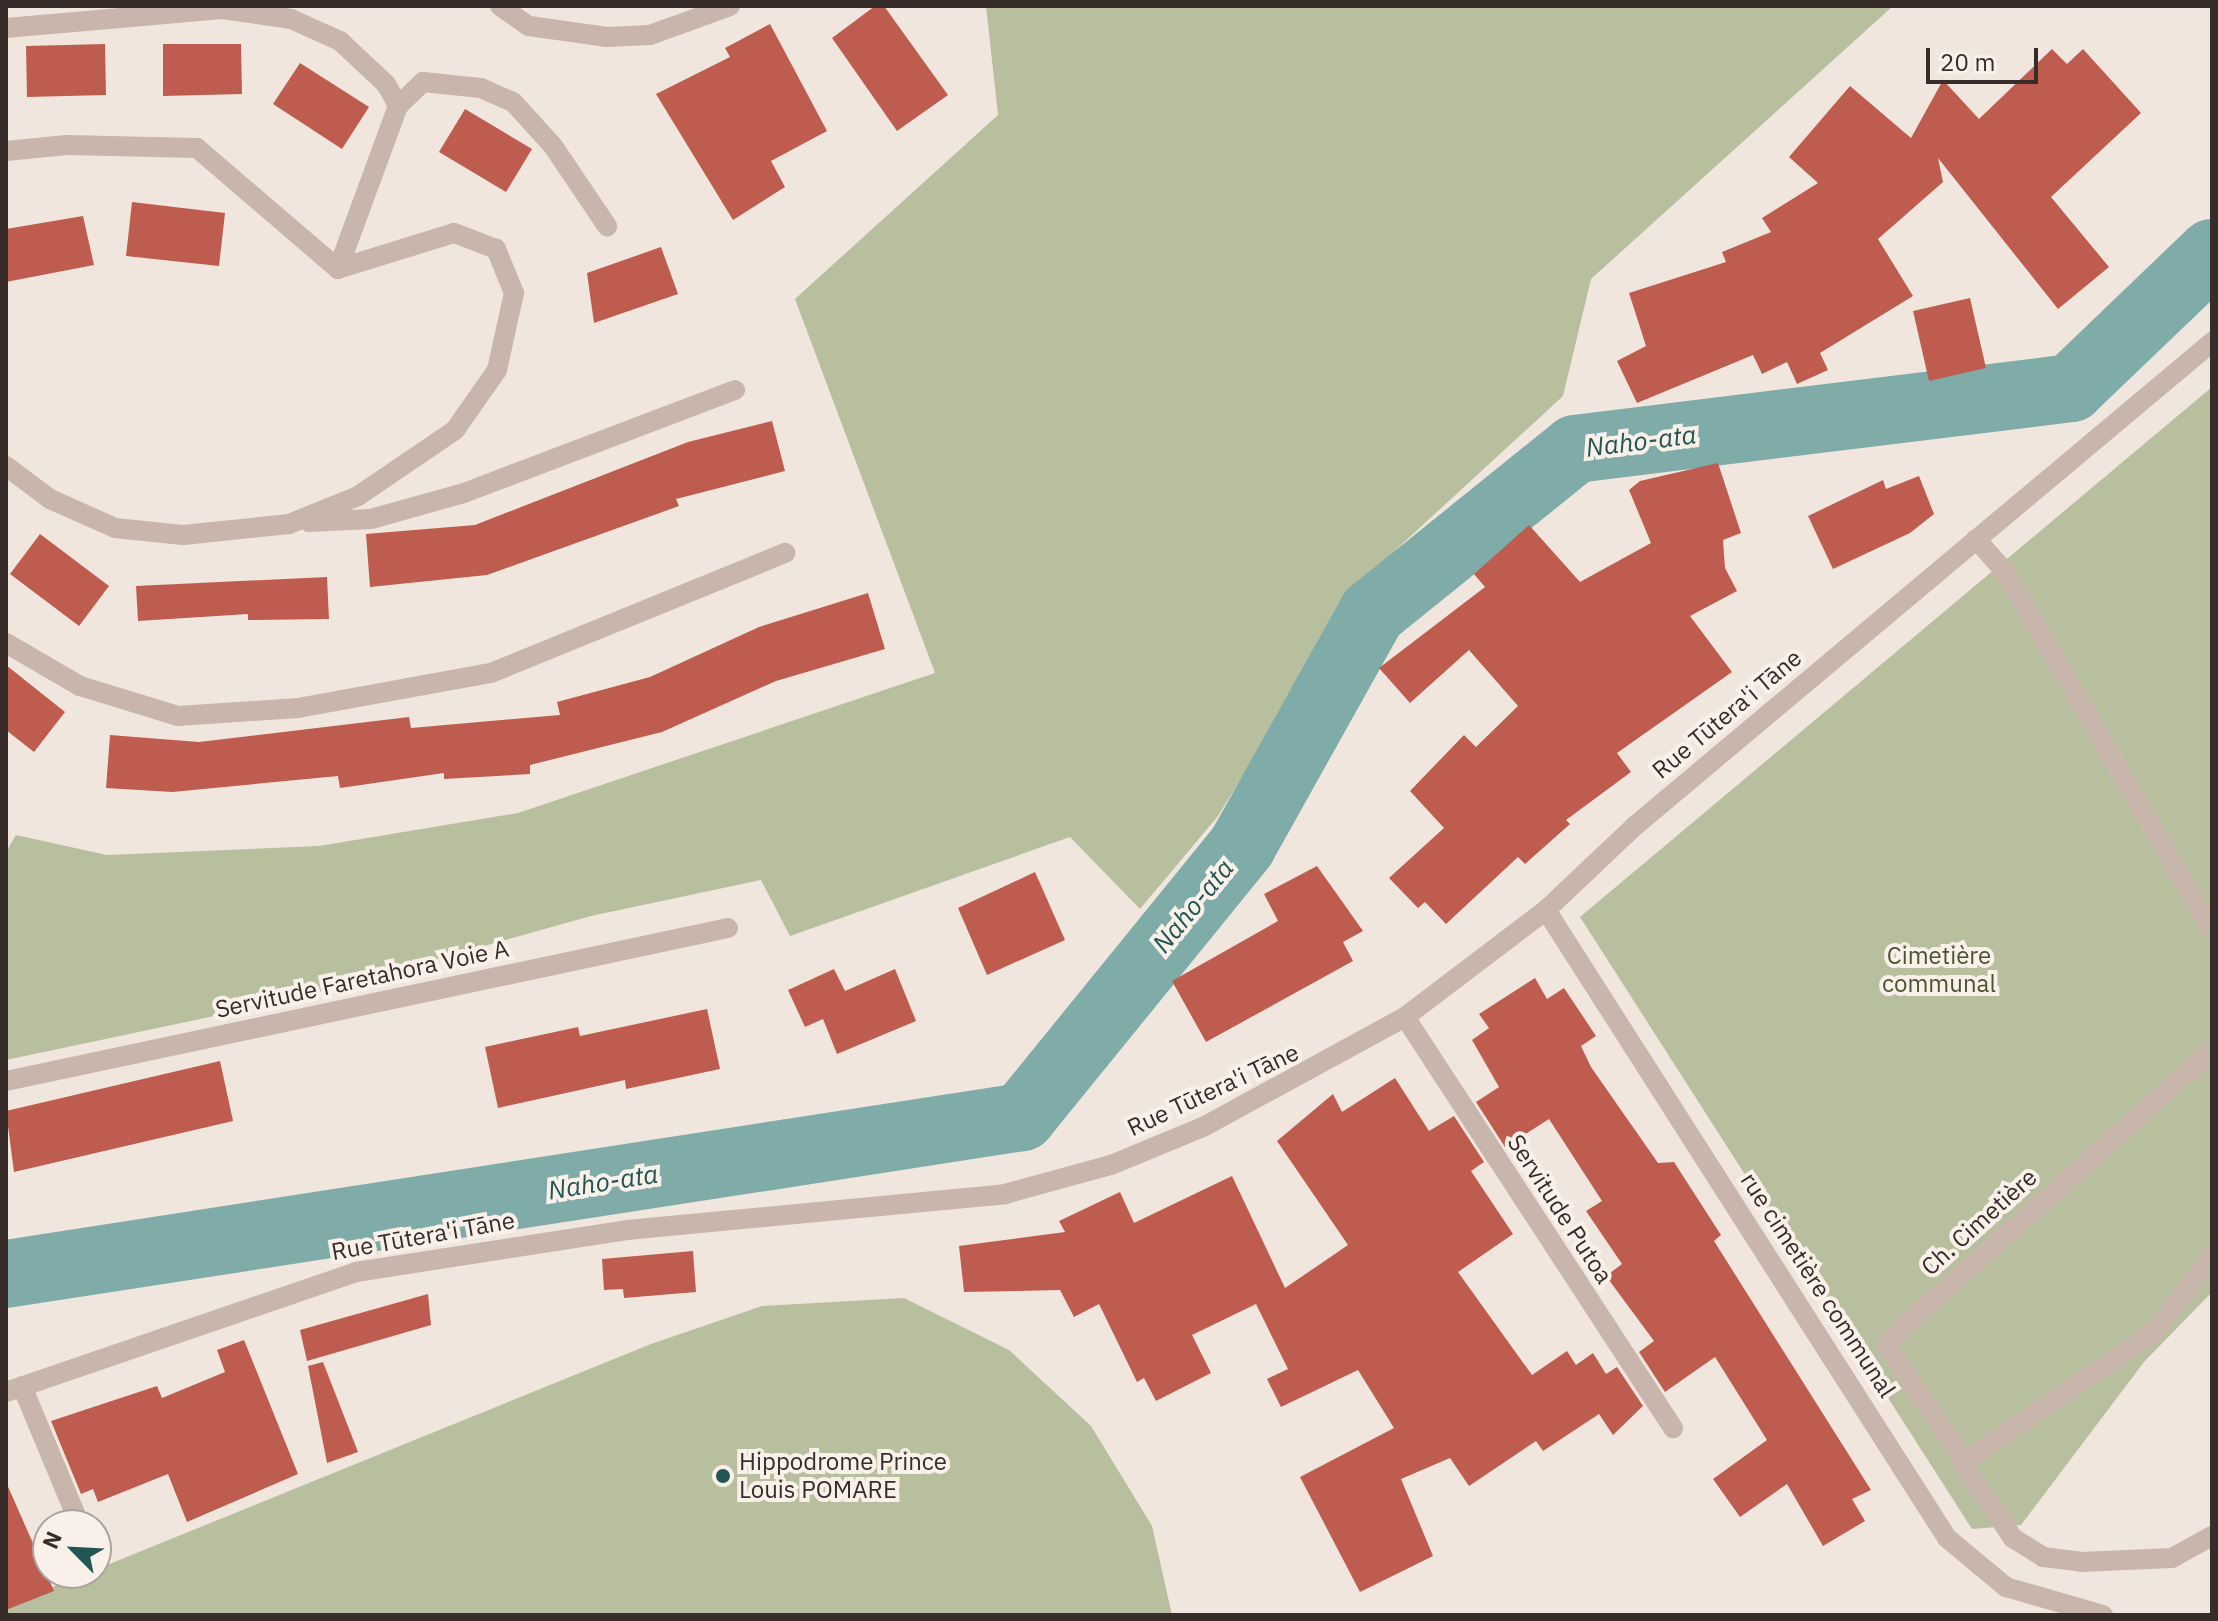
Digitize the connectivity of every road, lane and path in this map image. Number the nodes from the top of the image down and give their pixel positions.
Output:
1 (500, 6) edge
2 (730, 6) edge
3 (6, 28) edge
4 (398, 106) junction
5 (6, 151) edge
6 (607, 226) dead end
7 (338, 269) junction
8 (2212, 342) edge
9 (735, 390) dead end
10 (6, 466) edge
11 (289, 524) junction
12 (1976, 539) junction
13 (785, 553) dead end
14 (6, 643) edge
15 (1546, 910) junction
16 (728, 928) dead end
17 (2212, 931) edge
18 (1405, 1017) junction
19 (2212, 1050) edge
20 (6, 1081) edge
21 (2212, 1255) edge
22 (14, 1389) edge
23 (1673, 1428) dead end
24 (1963, 1458) junction
25 (72, 1509) edge
26 (2212, 1536) edge
27 (2103, 1615) edge

1 - 2 street
3 - 4 street
4 - 6 street
4 - 7 street
5 - 7 street
7 - 11 street
8 - 12 street, Rue Tūtera'i Tāne
9 - 11 street
10 - 11 street
12 - 15 street, Rue Tūtera'i Tāne
12 - 17 street
13 - 14 street
15 - 18 street, Rue Tūtera'i Tāne
15 - 27 street, rue cimetière communal
16 - 20 street, Servitude Faretahora Voie A
18 - 22 street, Rue Tūtera'i Tāne
18 - 23 street, Servitude Putoa
19 - 24 street, Ch. Cimetière
21 - 24 street
22 - 25 street
24 - 26 street, Ch. Cimetière

